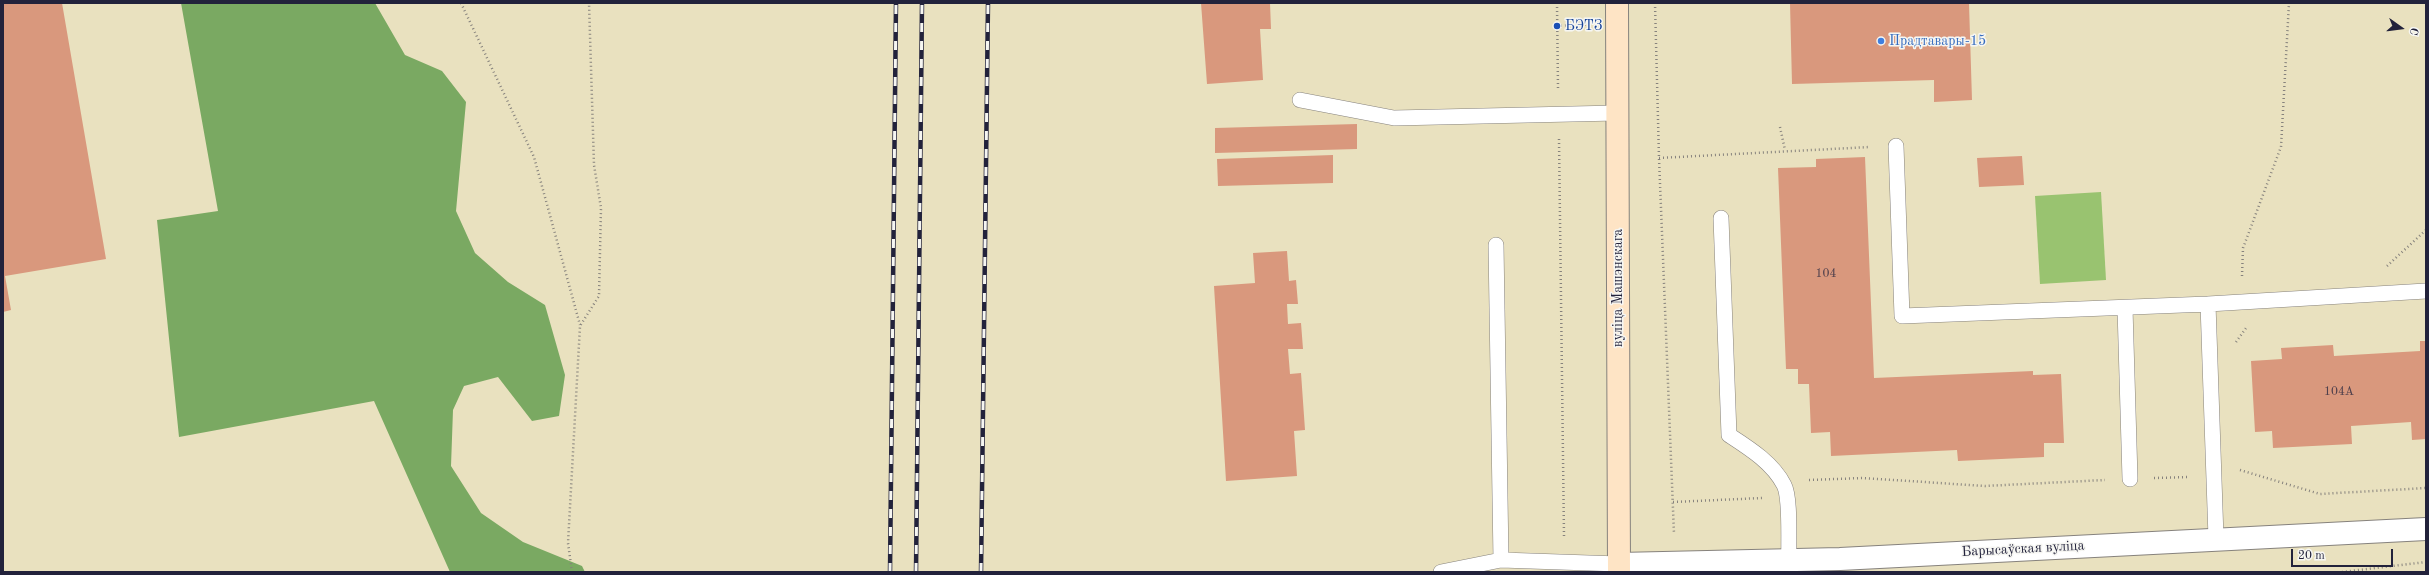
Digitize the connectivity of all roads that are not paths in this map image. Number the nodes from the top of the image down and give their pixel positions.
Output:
1 (1617, 3) edge
2 (1300, 100) dead end
3 (1617, 113) junction
4 (1896, 146) road end
5 (1721, 218) dead end
6 (1496, 245) dead end
7 (2426, 292) edge
8 (2208, 304) junction
9 (2125, 308) junction
10 (2130, 479) road end
11 (2426, 529) edge
12 (2216, 538) junction
13 (1789, 559) junction
14 (1500, 560) junction
15 (1619, 568) edge
16 (1441, 572) edge

1 - 3 main road, вуліца Машэнскага
2 - 3 lane
3 - 15 main road, вуліца Машэнскага
4 - 9 lane
5 - 13 lane
6 - 14 lane
7 - 8 lane
8 - 9 lane
8 - 12 lane
9 - 10 lane
11 - 12 street, Барысаўская вуліца
12 - 13 street, Барысаўская вуліца
13 - 15 street, Барысаўская вуліца
14 - 15 lane
14 - 16 lane

